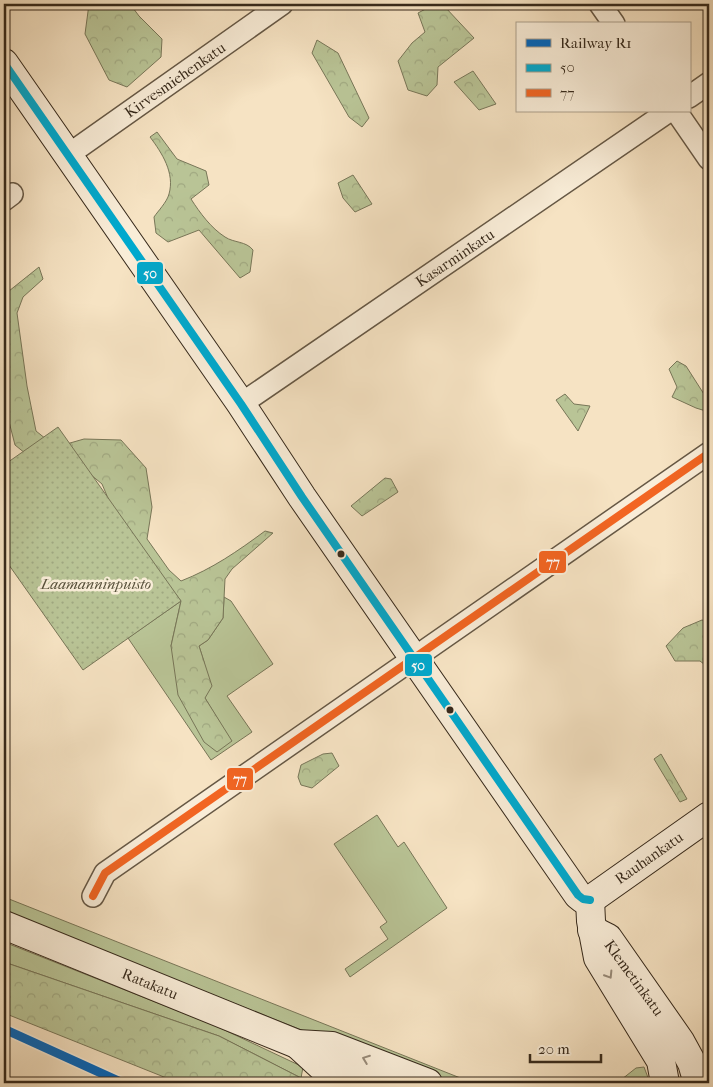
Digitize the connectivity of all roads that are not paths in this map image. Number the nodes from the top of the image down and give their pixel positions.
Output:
1 (282, 4) edge
2 (600, 4) edge
3 (613, 22) edge
4 (4, 63) edge
5 (709, 83) edge
6 (690, 96) edge
7 (668, 112) edge
8 (677, 112) edge
9 (68, 155) junction
10 (709, 159) edge
11 (241, 404) junction
12 (709, 453) edge
13 (413, 658) junction
14 (709, 816) edge
15 (93, 896) dead end
16 (590, 900) junction
17 (4, 925) edge
18 (592, 930) junction
19 (297, 1044) junction
20 (364, 1083) edge
21 (428, 1083) edge
22 (665, 1083) edge
23 (698, 1083) edge

1 - 9 street, Kirvesmiehenkatu
2 - 3 street
4 - 9 street
5 - 6 street
7 - 11 street, Kasarminkatu
8 - 10 street
9 - 11 street
11 - 13 street
12 - 13 street
13 - 15 street
13 - 16 street
14 - 16 street, Rauhankatu
16 - 18 street, Klemetinkatu
17 - 19 street, Ratakatu
18 -> 22 street, Klemetinkatu
18 - 23 street, Klemetinkatu
19 - 20 street, Ratakatu
21 -> 19 street, Ratakatu

